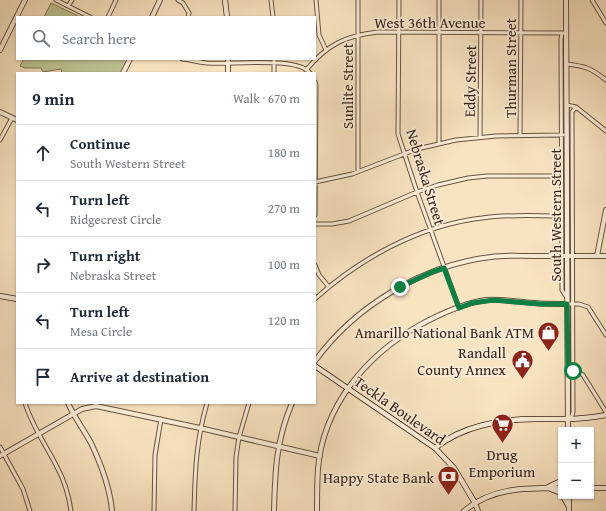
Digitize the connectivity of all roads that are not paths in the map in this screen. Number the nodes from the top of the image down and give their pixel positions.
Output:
1 (25, 0) edge
2 (56, 0) edge
3 (72, 0) edge
4 (116, 0) edge
5 (160, 0) edge
6 (178, 0) edge
7 (225, 0) edge
8 (271, 0) edge
9 (316, 0) edge
10 (358, 0) edge
11 (399, 0) edge
12 (439, 0) edge
13 (481, 0) edge
14 (521, 0) edge
15 (566, 0) edge
16 (592, 0) edge
17 (68, 6) junction
18 (17, 16) edge
19 (88, 16) edge
20 (108, 16) edge
21 (152, 16) edge
22 (188, 16) edge
23 (227, 16) edge
24 (273, 16) edge
25 (16, 18) edge
26 (606, 23) edge
27 (399, 32) junction
28 (439, 32) junction
29 (481, 33) junction
30 (521, 33) junction
31 (564, 33) junction
32 (358, 35) junction
33 (0, 50) edge
34 (326, 50) junction
35 (316, 57) edge
36 (130, 60) edge
37 (193, 60) edge
38 (314, 60) edge
39 (228, 61) edge
40 (274, 61) edge
41 (566, 64) junction
42 (306, 70) junction
43 (124, 72) edge
44 (228, 72) edge
45 (274, 72) edge
46 (309, 72) edge
47 (606, 80) edge
48 (316, 84) edge
49 (567, 105) junction
50 (576, 107) junction
51 (0, 112) edge
52 (12, 118) junction
53 (16, 120) edge
54 (606, 131) edge
55 (564, 135) junction
56 (520, 136) junction
57 (480, 138) junction
58 (0, 140) edge
59 (439, 144) junction
60 (405, 154) junction
61 (358, 171) junction
62 (561, 176) junction
63 (316, 182) edge
64 (417, 192) junction
65 (606, 210) edge
66 (561, 216) junction
67 (316, 224) edge
68 (430, 230) junction
69 (562, 256) junction
70 (567, 256) junction
71 (573, 256) junction
72 (598, 256) junction
73 (605, 257) edge
74 (316, 268) edge
75 (444, 268) junction
76 (329, 287) junction
77 (0, 296) edge
78 (316, 298) edge
79 (567, 298) junction
80 (16, 299) edge
81 (567, 304) junction
82 (573, 304) junction
83 (459, 308) junction
84 (606, 335) edge
85 (316, 360) edge
86 (316, 367) edge
87 (568, 371) junction
88 (573, 371) junction
89 (348, 388) junction
90 (25, 404) edge
91 (69, 404) edge
92 (207, 404) edge
93 (249, 404) edge
94 (292, 404) edge
95 (606, 412) edge
96 (74, 414) junction
97 (606, 415) edge
98 (161, 419) junction
99 (569, 419) junction
100 (568, 427) edge
101 (200, 428) junction
102 (39, 434) junction
103 (239, 437) junction
104 (0, 446) edge
105 (279, 446) junction
106 (435, 448) junction
107 (2, 455) edge
108 (320, 456) junction
109 (558, 482) edge
110 (547, 488) junction
111 (558, 488) edge
112 (594, 488) edge
113 (606, 488) edge
114 (558, 492) edge
115 (564, 499) edge
116 (572, 499) edge
117 (475, 503) junction
118 (569, 509) edge
119 (30, 511) edge
120 (71, 511) edge
121 (112, 511) edge
122 (154, 511) edge
123 (194, 511) edge
124 (235, 511) edge
125 (274, 511) edge
126 (317, 511) edge
127 (464, 511) edge
128 (478, 511) edge

1 - 18 street
2 - 17 street
3 - 17 street
4 - 20 street
5 - 21 street
6 - 22 street
7 - 23 main road
8 - 24 street
9 - 34 street
10 - 32 street, Sunlite Street
11 - 27 street, Nebraska Street
12 - 28 street
13 - 29 street, Eddy Street
14 - 30 street, Thurman Street
15 - 31 main road, South Western Street
16 - 26 street
17 - 19 street
25 - 33 street
27 - 28 street, West 36th Avenue
27 - 32 street, West 36th Avenue
27 - 60 street, Nebraska Street
28 - 29 street, West 36th Avenue
28 - 59 street
29 - 30 street, West 36th Avenue
29 - 57 street, Eddy Street
30 - 31 street, West 36th Avenue
30 - 56 street, Thurman Street
31 - 41 main road, South Western Street
31 - 55 street
32 - 34 street, West 36th Avenue
32 - 61 street, Sunlite Street
34 - 35 street, West 36th Avenue
36 - 43 street
37 - 39 street
38 - 42 street, West 36th Avenue
39 - 40 street
39 - 44 main road
40 - 42 street
40 - 45 street
41 - 47 street
41 - 49 main road, South Western Street
42 - 46 street
48 - 63 street
49 - 50 street
49 - 55 main road, South Western Street
50 - 54 street
50 - 71 street
51 - 52 street
52 - 53 street
52 - 58 street
55 - 56 street
55 - 62 street
55 - 70 main road, South Western Street
56 - 57 street
57 - 59 street
59 - 60 street
60 - 61 street
60 - 64 street, Nebraska Street
61 - 63 street
62 - 64 street
62 - 66 street
64 - 67 street
64 - 68 street, Nebraska Street
65 - 72 street
66 - 68 street
66 - 69 street
68 - 75 street, Nebraska Street
68 - 76 street
69 - 70 street
69 - 75 street
69 - 79 street
70 - 71 street
70 - 79 main road, South Western Street
71 - 72 street
71 - 82 street
72 - 73 street
74 - 76 street
75 - 83 street, Nebraska Street
75 - 85 street
76 - 78 street
77 - 80 main road
79 - 81 main road, South Western Street
81 - 82 street
81 - 83 street
81 - 87 main road, South Western Street
82 - 84 street
82 - 88 street
83 - 89 street
86 - 89 main road, Teckla Boulevard
87 - 88 street
87 - 99 main road, South Western Street
88 - 95 street
88 - 99 street
89 - 106 main road, Teckla Boulevard
89 - 108 street
90 - 102 street
91 - 96 street
92 - 101 street
93 - 103 street
94 - 105 street
96 - 98 street
96 - 102 street
96 - 121 street
97 - 99 main road
98 - 101 street
98 - 122 street
99 - 100 main road, South Western Street
99 - 106 main road
101 - 103 street
101 - 123 street
102 - 107 street
102 - 120 street
103 - 105 street
103 - 124 street
104 - 107 street
105 - 108 street
105 - 125 street
106 - 117 main road, Teckla Boulevard
107 - 119 street
108 - 126 street
109 - 110 main road
110 - 111 main road
110 - 114 main road
110 - 117 main road
112 - 113 main road
115 - 118 main road
116 - 118 main road
117 - 127 main road
117 - 128 street

